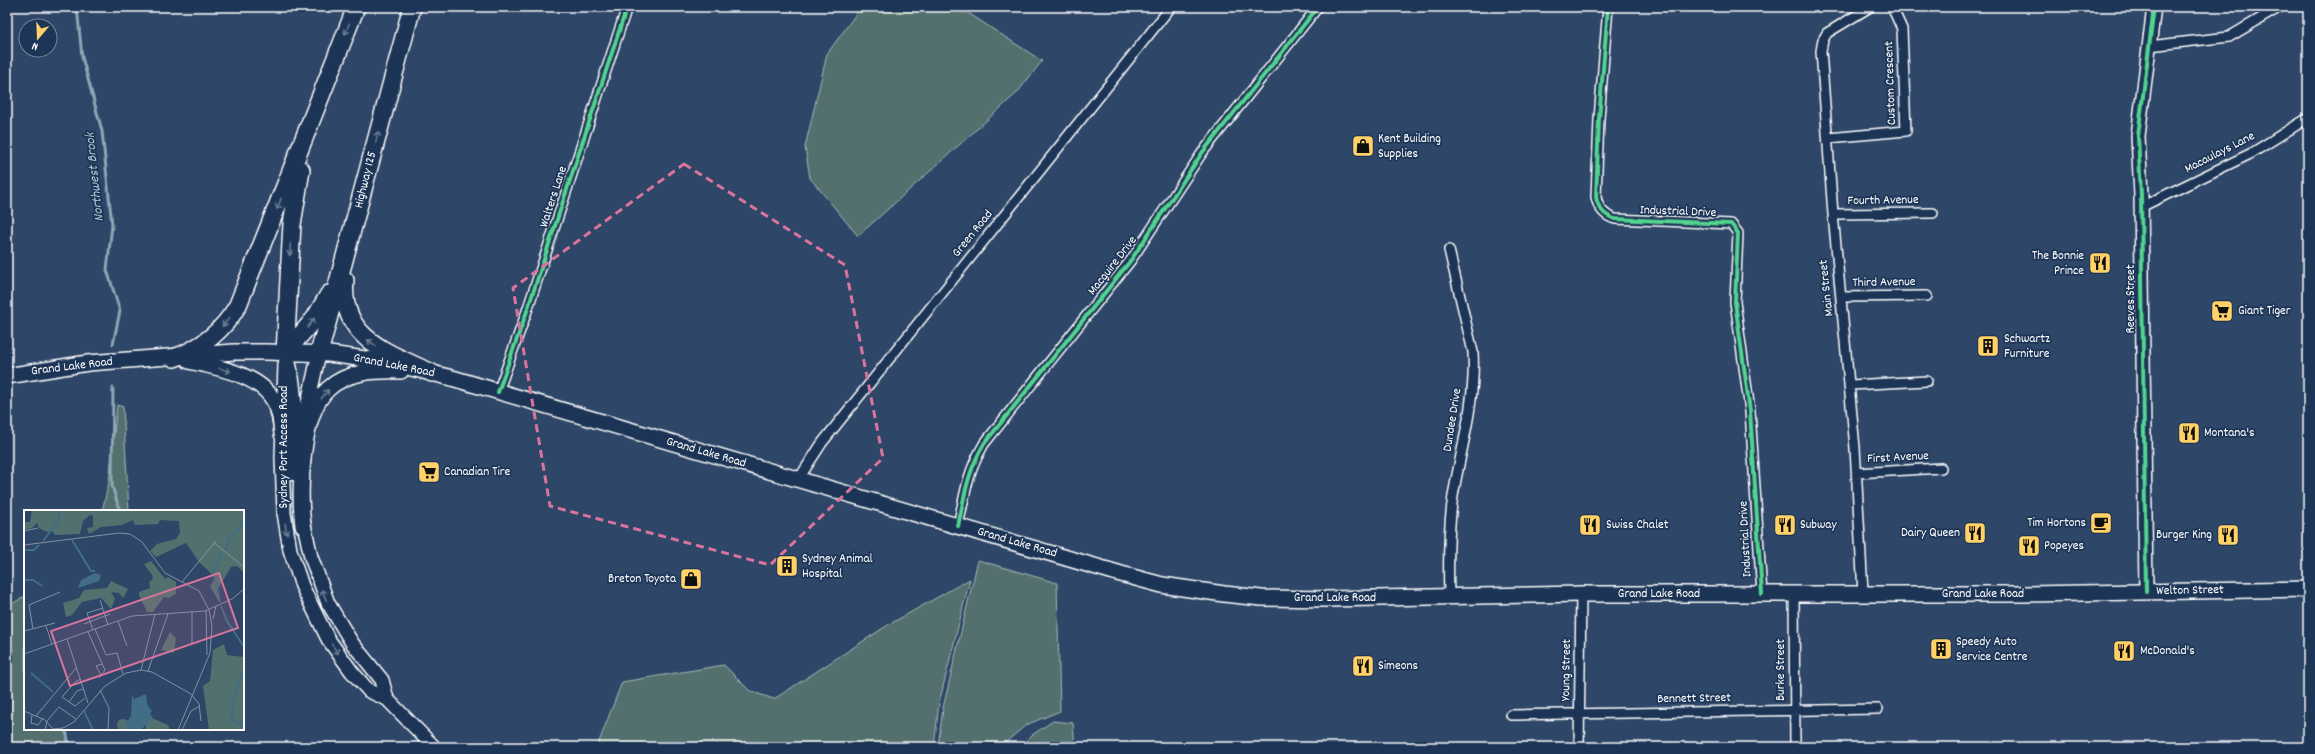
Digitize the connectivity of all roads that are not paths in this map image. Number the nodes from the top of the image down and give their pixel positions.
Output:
1 (356, 7) edge
2 (412, 7) edge
3 (627, 7) edge
4 (1171, 7) edge
5 (1318, 7) edge
6 (1608, 7) edge
7 (1870, 7) edge
8 (1892, 7) edge
9 (2154, 7) edge
10 (2280, 7) edge
11 (2149, 46) junction
12 (339, 50) junction
13 (2308, 118) edge
14 (1828, 138) junction
15 (365, 189) junction
16 (2140, 207) junction
17 (1933, 213) dead end
18 (1833, 214) junction
19 (347, 249) junction
20 (1449, 250) dead end
21 (1927, 296) dead end
22 (1842, 297) junction
23 (285, 353) junction
24 (319, 353) junction
25 (174, 358) junction
26 (432, 373) junction
27 (7, 376) edge
28 (1927, 381) dead end
29 (1850, 385) junction
30 (498, 392) junction
31 (282, 434) junction
32 (1941, 468) dead end
33 (1857, 473) junction
34 (798, 480) junction
35 (304, 526) junction
36 (958, 526) junction
37 (2308, 589) edge
38 (2146, 592) junction
39 (1794, 593) junction
40 (1863, 593) junction
41 (1581, 594) junction
42 (1762, 594) junction
43 (2048, 594) joint
44 (1449, 596) junction
45 (387, 699) junction
46 (1878, 709) dead end
47 (1795, 710) junction
48 (1580, 714) junction
49 (1512, 715) dead end
50 (434, 747) edge
51 (1579, 747) edge
52 (1795, 747) edge

1 -> 12 highway
15 -> 2 highway, Highway 125
3 - 30 street, Walters Lane
4 - 34 street, Green Road
5 - 36 street, Macguire Drive
6 - 42 street, Industrial Drive
7 - 14 street, Main Street
8 - 14 street, Custom Crescent
9 - 11 main road, Reeves Street
10 - 11 street
11 - 16 main road, Reeves Street
12 -> 23 highway
12 -> 25 highway
13 - 16 street, Macaulays Lane
14 - 18 street, Main Street
15 - 19 highway, Highway 125
26 -> 15 highway
16 - 38 main road, Reeves Street
17 - 18 street, Fourth Avenue
18 - 22 street, Main Street
23 -> 19 highway
19 - 24 highway, Highway 125
20 - 44 street, Dundee Drive
21 - 22 street, Third Avenue
22 - 29 street, Main Street
23 - 24 main road, Grand Lake Road
23 - 25 main road, Grand Lake Road
23 - 31 main road, Sydney Port Access Road
23 - 35 main road
24 - 26 main road, Grand Lake Road
24 - 35 main road, Sydney Port Access Road
25 - 27 main road, Grand Lake Road
25 -> 31 main road
26 - 30 main road, Grand Lake Road
35 -> 26 main road
28 - 29 street
29 - 33 street, Main Street
30 - 34 main road, Grand Lake Road
31 -> 45 main road, Sydney Port Access Road
32 - 33 street, First Avenue
33 - 40 street, Main Street
34 - 36 main road, Grand Lake Road
45 -> 35 main road, Sydney Port Access Road
36 - 44 main road, Grand Lake Road
37 - 38 main road, Welton Street
38 - 43 main road, Welton Street
39 - 40 main road, Grand Lake Road
39 - 42 main road, Grand Lake Road
39 - 47 street, Burke Street
40 - 43 main road, Grand Lake Road
41 - 42 main road, Grand Lake Road
41 - 44 main road, Grand Lake Road
41 - 48 street, Young Street
45 - 50 main road, Sydney Port Access Road
46 - 47 street, Bennett Street
47 - 48 street, Bennett Street
47 - 52 street, Burke Street
48 - 49 street, Bennett Street
48 - 51 street, Young Street

